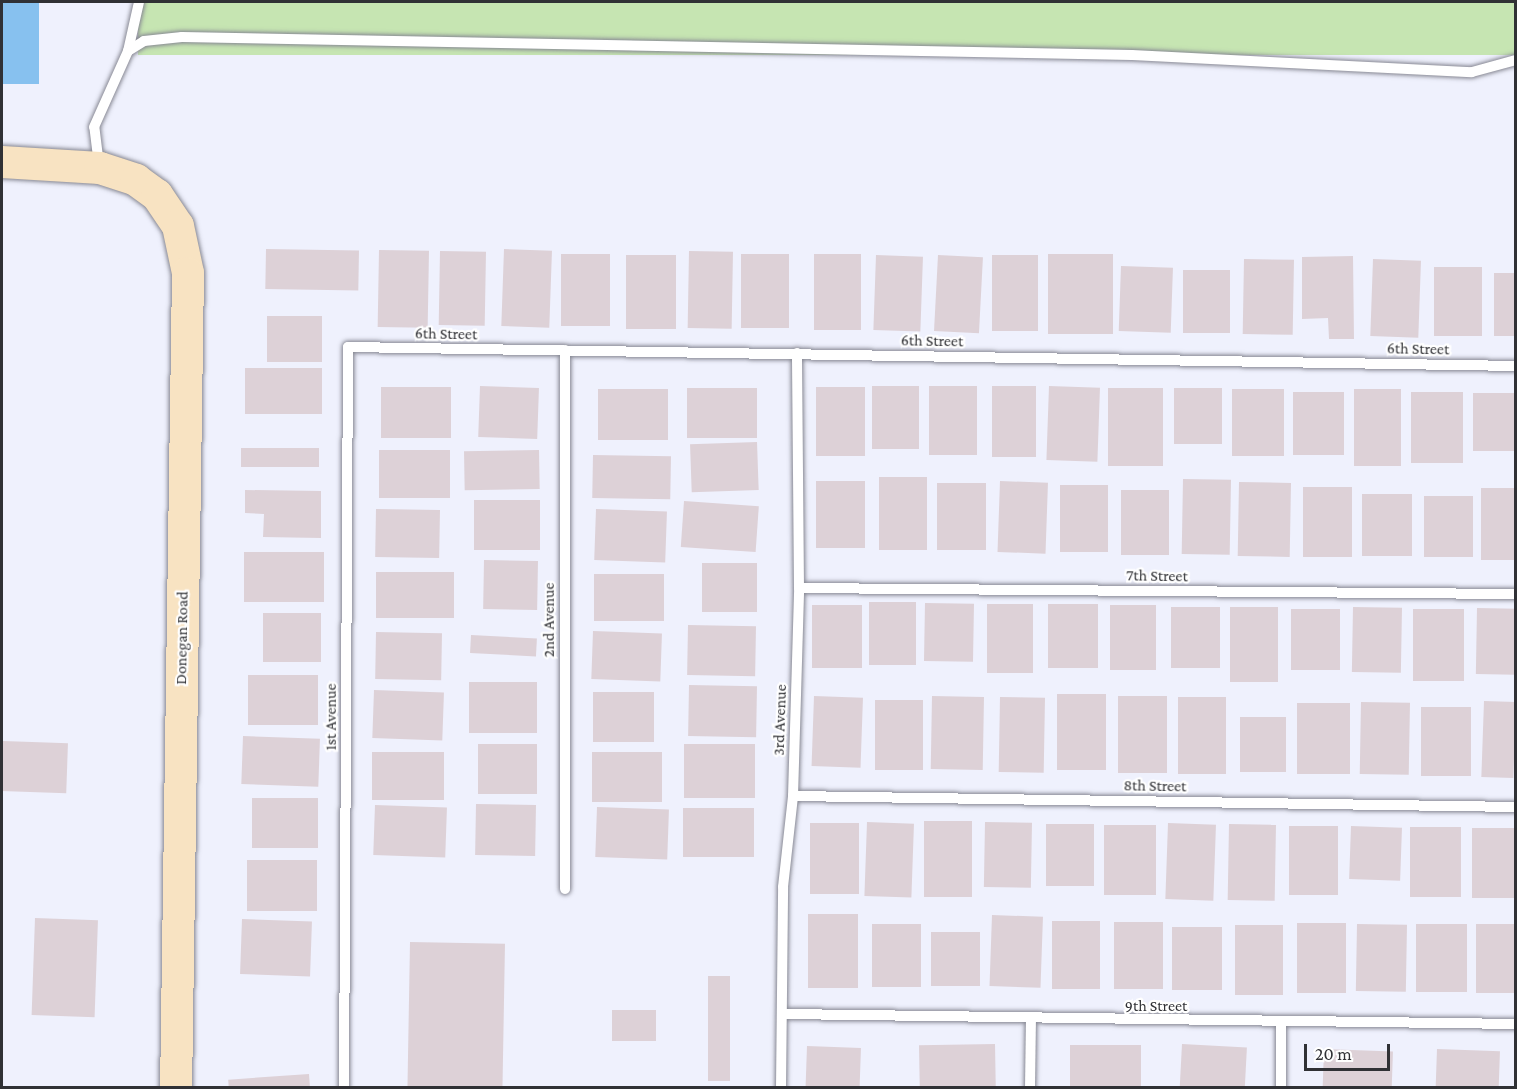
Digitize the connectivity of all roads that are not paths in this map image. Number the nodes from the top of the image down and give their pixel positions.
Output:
1 (139, 2) edge
2 (128, 51) junction
3 (1515, 60) edge
4 (2, 162) edge
5 (100, 168) junction
6 (348, 347) joint
7 (565, 350) junction
8 (797, 353) junction
9 (1515, 366) edge
10 (799, 588) junction
11 (1515, 594) edge
12 (793, 796) junction
13 (1515, 807) edge
14 (565, 889) dead end
15 (784, 1014) junction
16 (1031, 1020) junction
17 (1281, 1021) junction
18 (1515, 1024) edge
19 (176, 1088) edge
20 (344, 1088) edge
21 (781, 1088) edge
22 (1030, 1088) edge
23 (1281, 1088) edge

1 - 2 lane
2 - 3 lane
2 - 5 lane
4 - 5 street
5 - 19 street, Donegan Road
6 - 7 lane, 6th Street
6 - 20 lane, 1st Avenue
7 - 8 lane, 6th Street
7 - 14 lane, 2nd Avenue
8 - 9 lane, 6th Street
8 - 10 lane, 3rd Avenue
10 - 11 lane, 7th Street
10 - 12 lane, 3rd Avenue
12 - 13 lane, 8th Street
12 - 15 lane, 3rd Avenue
15 - 16 lane, 9th Street
15 - 21 lane, 3rd Avenue
16 - 17 lane, 9th Street
16 - 22 lane
17 - 18 lane, 9th Street
17 - 23 lane

